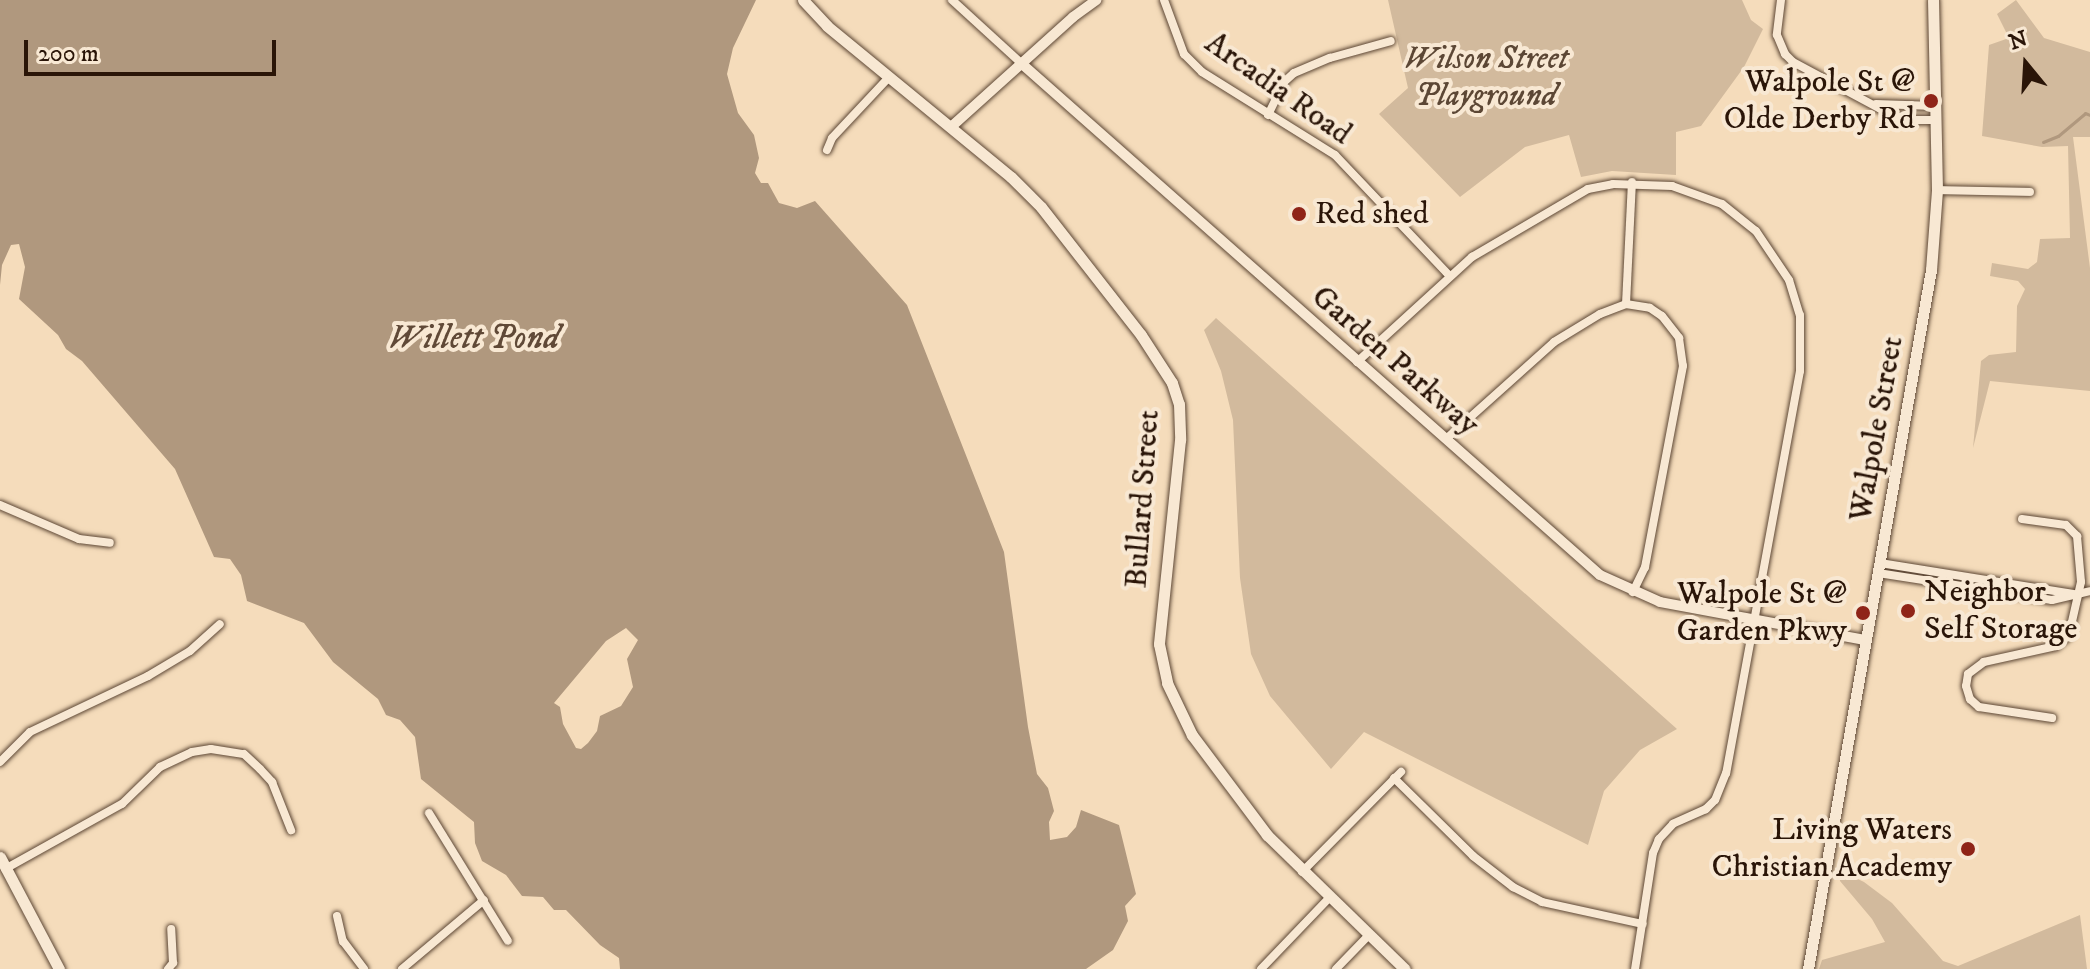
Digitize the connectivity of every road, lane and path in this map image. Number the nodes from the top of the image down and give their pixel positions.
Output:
1 (803, 0) edge
2 (952, 0) edge
3 (1096, 0) edge
4 (1164, 0) edge
5 (1781, 0) edge
6 (1933, 0) edge
7 (1391, 41) dead end
8 (1022, 64) junction
9 (889, 77) junction
10 (1875, 104) junction
11 (1935, 106) junction
12 (1268, 115) junction
13 (1936, 120) junction
14 (951, 127) junction
15 (827, 150) dead end
16 (1632, 182) junction
17 (1937, 190) junction
18 (2030, 192) dead end
19 (1449, 275) junction
20 (1626, 304) junction
21 (1357, 362) junction
22 (1446, 439) junction
23 (0, 505) edge
24 (2022, 519) dead end
25 (110, 543) dead end
26 (1879, 568) junction
27 (2090, 591) edge
28 (1633, 592) junction
29 (2079, 595) junction
30 (1754, 619) junction
31 (220, 624) dead end
32 (1866, 640) junction
33 (2052, 718) dead end
34 (0, 762) edge
35 (429, 813) dead end
36 (291, 830) dead end
37 (3, 863) edge
38 (1302, 872) junction
39 (1329, 898) junction
40 (484, 900) junction
41 (337, 916) dead end
42 (1643, 924) junction
43 (171, 929) dead end
44 (1369, 935) junction
45 (508, 941) dead end
46 (59, 969) edge
47 (168, 969) edge
48 (364, 969) edge
49 (402, 969) edge
50 (1261, 969) edge
51 (1336, 969) edge
52 (1405, 969) edge
53 (1635, 969) edge
54 (1808, 969) edge

1 - 9 main road, Bullard Street
2 - 8 street, Garden Parkway
3 - 8 street
4 - 12 street, Arcadia Road
5 - 10 street
6 - 11 main road, Walpole Street
7 - 12 street
8 - 14 street
8 - 21 street, Garden Parkway
9 - 14 main road, Bullard Street
9 - 15 street
10 - 11 street
10 - 13 street
11 - 13 main road, Walpole Street
12 - 19 street, Arcadia Road
13 - 17 main road, Walpole Street
14 - 38 main road, Bullard Street
16 - 19 street
16 - 20 street
16 - 30 street
17 - 18 street
17 - 26 main road, Walpole Street
19 - 21 street
20 - 22 street
20 - 28 street
21 - 22 street, Garden Parkway
22 - 28 street, Garden Parkway
23 - 25 street
24 - 29 street
26 - 29 street
26 - 32 main road, Walpole Street
27 - 29 street
28 - 30 street, Garden Parkway
29 - 33 street
30 - 32 street, Garden Parkway
30 - 42 street
31 - 34 street
32 - 54 main road, Walpole Street
35 - 40 street
36 - 37 street
37 - 46 main road
38 - 39 main road, Bullard Street
38 - 42 street
39 - 44 main road, Bullard Street
39 - 50 street
40 - 45 street
40 - 49 street
41 - 48 street
42 - 53 street
43 - 47 street
44 - 51 street
44 - 52 main road, Bullard Street

